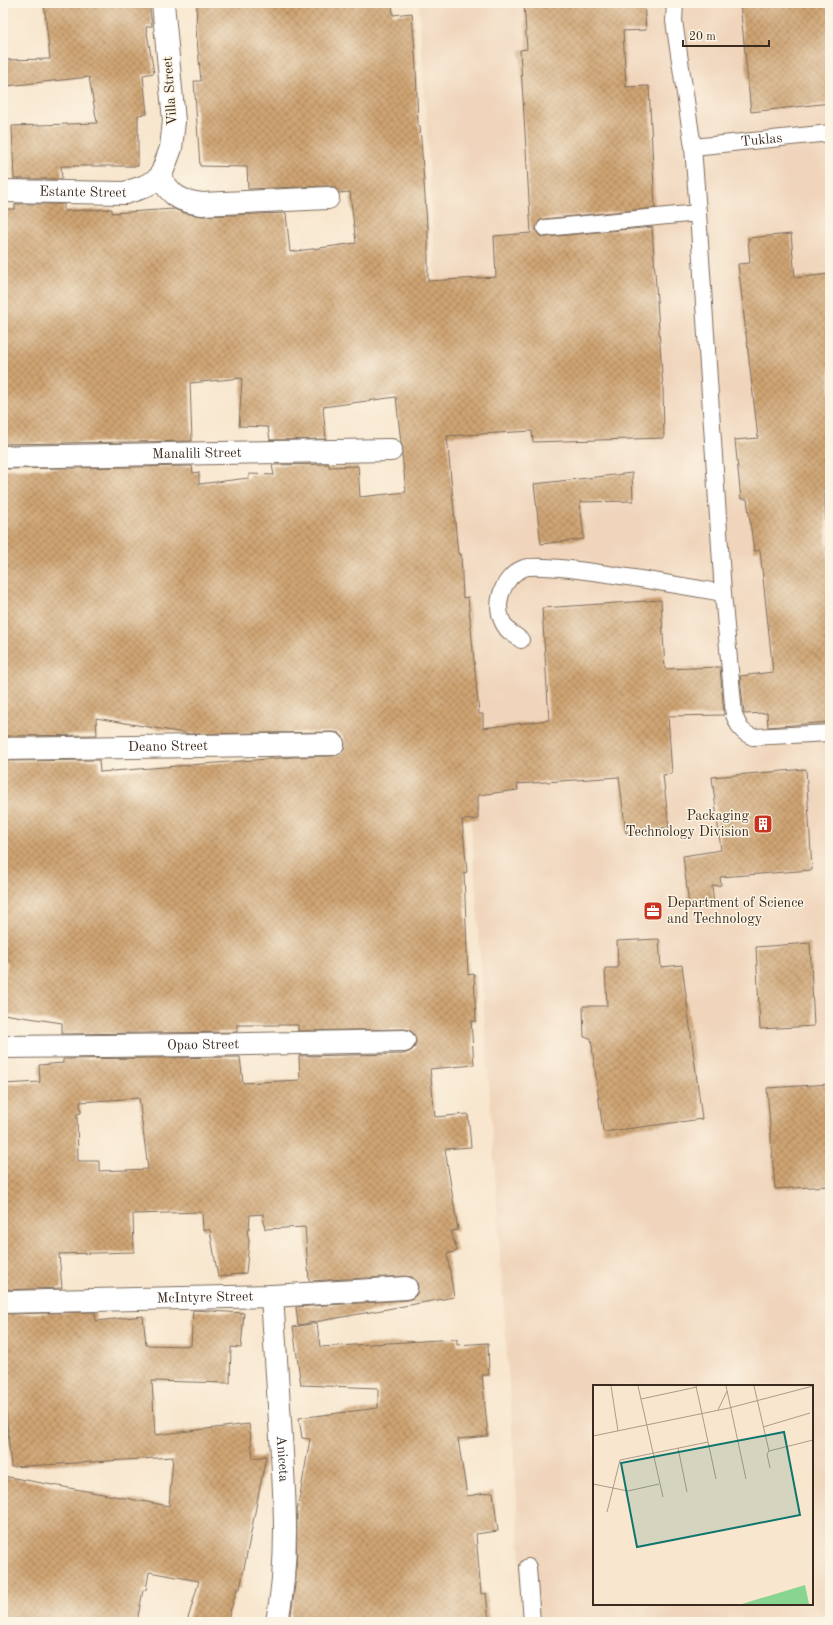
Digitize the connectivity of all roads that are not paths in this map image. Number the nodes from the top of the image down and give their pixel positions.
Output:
1 (163, 3) edge
2 (674, 3) edge
3 (830, 133) edge
4 (693, 147) junction
5 (160, 178) junction
6 (3, 191) edge
7 (328, 198) dead end
8 (698, 214) junction
9 (545, 228) dead end
10 (391, 450) dead end
11 (3, 458) edge
12 (723, 593) junction
13 (522, 640) dead end
14 (830, 733) edge
15 (333, 744) dead end
16 (3, 749) edge
17 (404, 1041) dead end
18 (3, 1047) edge
19 (406, 1288) dead end
20 (272, 1296) junction
21 (3, 1302) edge
22 (528, 1566) dead end
23 (277, 1622) edge
24 (532, 1622) edge

1 - 5 street, Villa Street
2 - 4 lane
3 - 4 lane, Tuklas
4 - 8 lane
5 - 6 street, Estante Street
5 - 7 street
8 - 9 lane
8 - 12 lane
10 - 11 street, Manalili Street
12 - 13 lane
12 - 14 lane
15 - 16 street, Deano Street
17 - 18 street, Opao Street
19 - 20 street, McIntyre Street
20 - 21 street, McIntyre Street
20 - 23 street, Aniceta
22 - 24 lane

